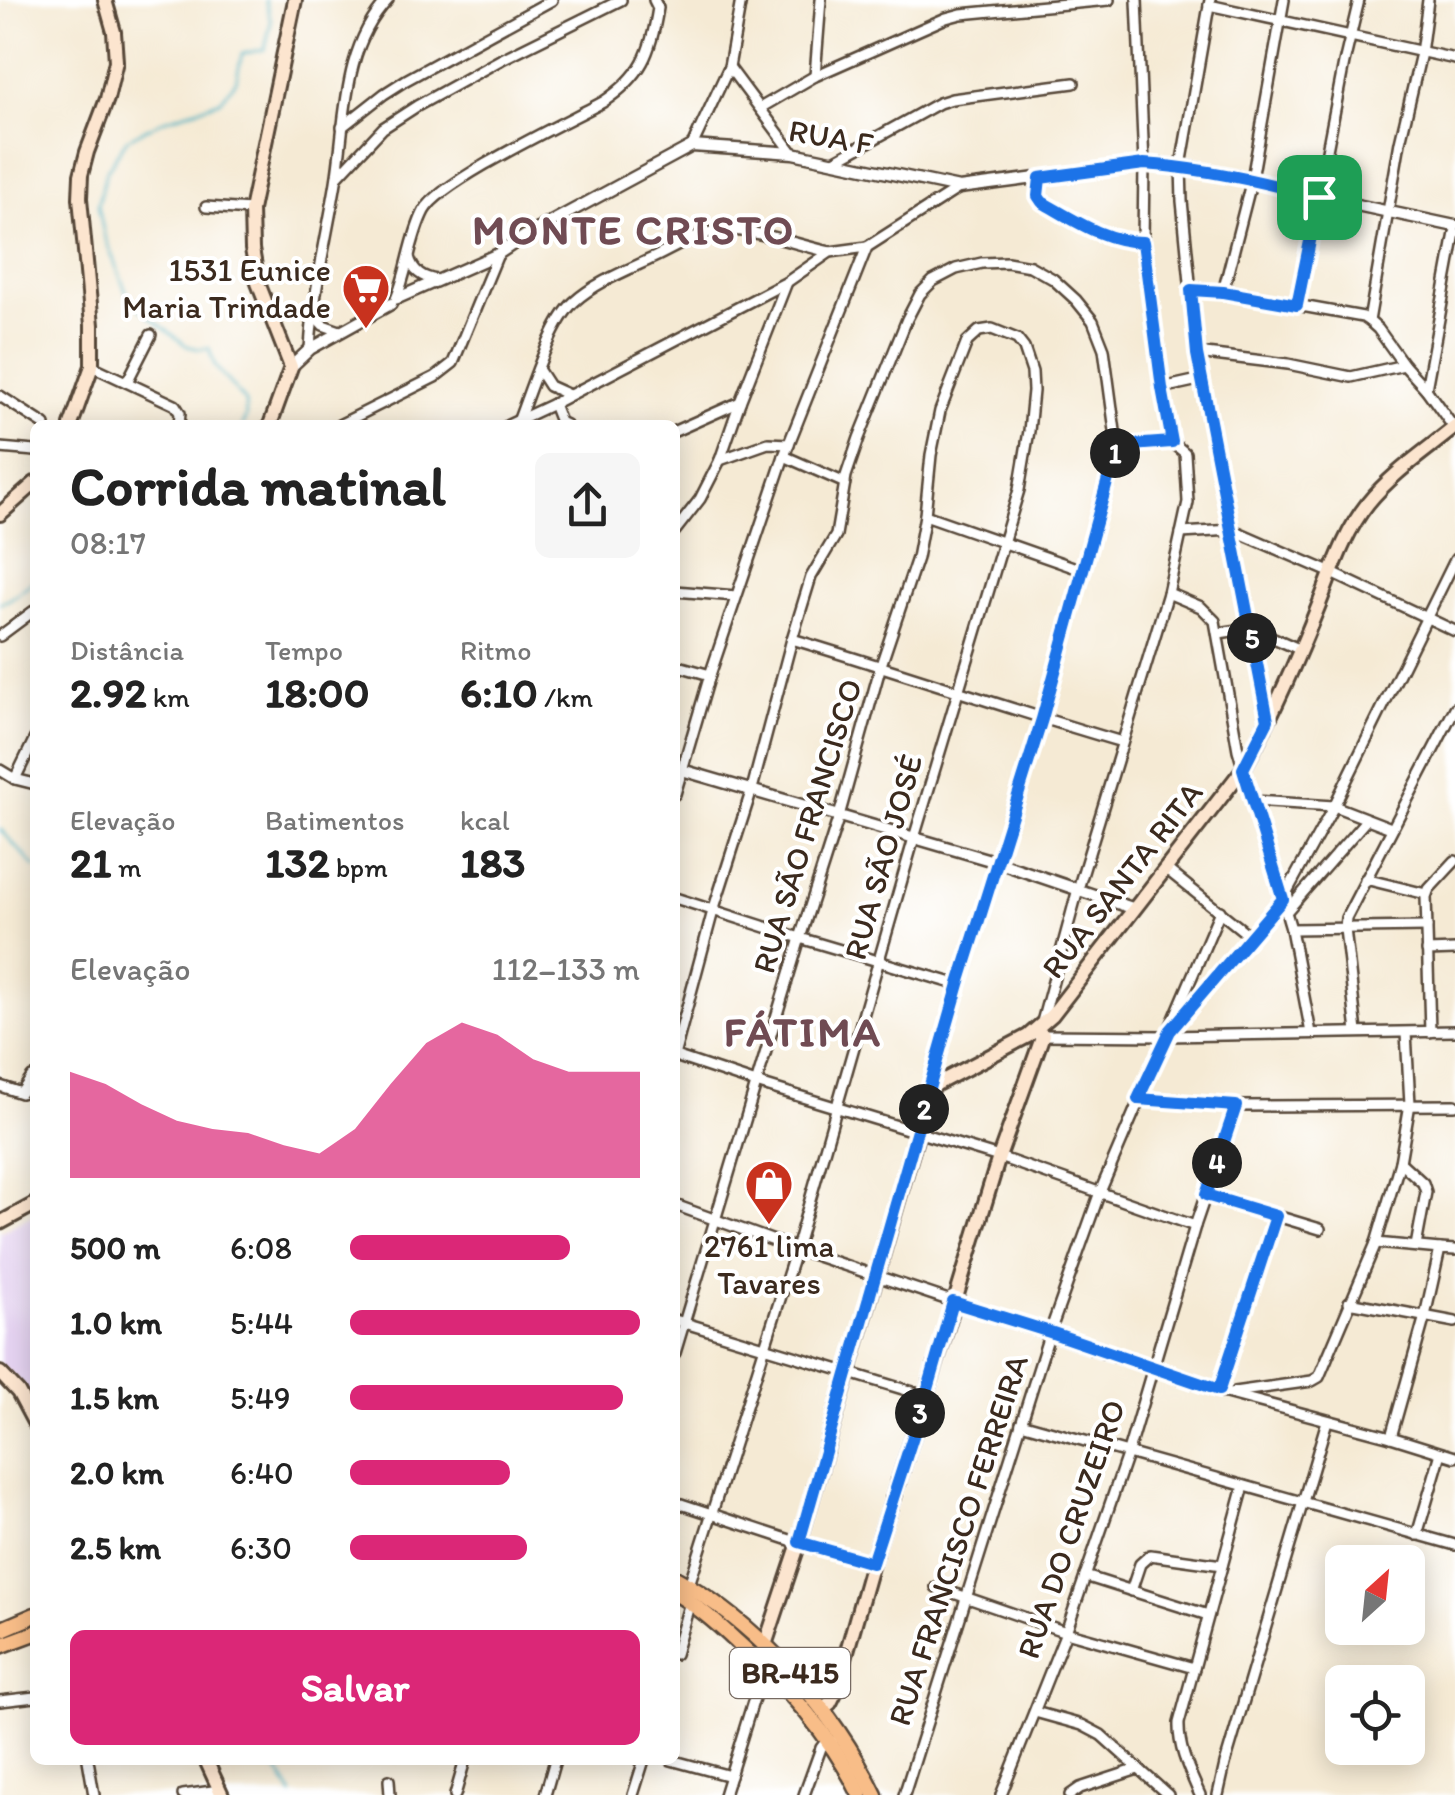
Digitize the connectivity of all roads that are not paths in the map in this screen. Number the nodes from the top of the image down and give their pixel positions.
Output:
1 (106, 0) edge
2 (294, 0) edge
3 (388, 0) edge
4 (552, 0) edge
5 (621, 0) edge
6 (741, 0) edge
7 (820, 0) edge
8 (1109, 0) edge
9 (1137, 0) edge
10 (1284, 0) edge
11 (1359, 0) edge
12 (1428, 0) edge
13 (1209, 2) edge
14 (658, 3) edge
15 (1281, 20) junction
16 (1350, 38) junction
17 (1421, 53) junction
18 (1455, 59) edge
19 (729, 67) junction
20 (814, 76) junction
21 (1074, 82) dead end
22 (760, 108) junction
23 (342, 127) junction
24 (692, 146) junction
25 (793, 153) junction
26 (834, 162) junction
27 (1144, 164) junction
28 (1181, 166) junction
29 (336, 178) junction
30 (1040, 178) junction
31 (1252, 179) junction
32 (959, 188) junction
33 (1319, 197) junction
34 (206, 206) dead end
35 (251, 210) junction
36 (1387, 210) junction
37 (1455, 230) edge
38 (1143, 242) junction
39 (867, 247) junction
40 (830, 252) junction
41 (498, 254) junction
42 (408, 255) junction
43 (438, 280) junction
44 (787, 282) junction
45 (1191, 290) junction
46 (1223, 292) junction
47 (394, 301) junction
48 (1297, 305) junction
49 (312, 314) junction
50 (1369, 321) junction
51 (992, 329) joint
52 (340, 331) junction
53 (151, 335) dead end
54 (310, 349) junction
55 (1197, 354) junction
56 (92, 366) junction
57 (1404, 366) junction
58 (291, 367) junction
59 (538, 369) junction
60 (1203, 379) junction
61 (128, 382) junction
62 (1162, 388) junction
63 (1426, 389) junction
64 (0, 396) edge
65 (570, 396) junction
66 (740, 402) junction
67 (552, 404) junction
68 (519, 419) joint
69 (37, 420) edge
70 (74, 420) edge
71 (179, 420) edge
72 (272, 420) edge
73 (349, 420) edge
74 (559, 420) edge
75 (1455, 428) edge
76 (680, 429) edge
77 (1172, 442) junction
78 (789, 444) junction
79 (1117, 446) junction
80 (0, 448) edge
81 (30, 451) edge
82 (784, 456) junction
83 (720, 460) junction
84 (845, 482) junction
85 (30, 487) edge
86 (0, 514) edge
87 (925, 514) junction
88 (680, 525) edge
89 (1233, 530) junction
90 (1181, 533) junction
91 (1004, 542) junction
92 (1455, 560) edge
93 (1082, 570) junction
94 (1332, 573) junction
95 (680, 592) edge
96 (1168, 593) junction
97 (736, 596) junction
98 (30, 614) edge
99 (1428, 619) junction
100 (1250, 628) junction
101 (1455, 631) edge
102 (1219, 633) junction
103 (0, 636) edge
104 (792, 639) junction
105 (1300, 650) junction
106 (881, 665) junction
107 (680, 666) edge
108 (710, 675) junction
109 (957, 693) junction
110 (1455, 708) edge
111 (1042, 719) junction
112 (1268, 720) junction
113 (1122, 742) junction
114 (30, 748) edge
115 (680, 763) edge
116 (1243, 769) junction
117 (0, 770) edge
118 (680, 770) edge
119 (15, 779) junction
120 (30, 783) edge
121 (752, 789) junction
122 (1253, 801) junction
123 (1334, 806) junction
124 (839, 816) junction
125 (1366, 819) junction
126 (1391, 828) junction
127 (914, 838) junction
128 (1455, 860) edge
129 (997, 862) junction
130 (1165, 868) junction
131 (1365, 879) junction
132 (1078, 889) junction
133 (1426, 894) junction
134 (1283, 899) junction
135 (680, 900) edge
136 (1135, 909) junction
137 (713, 911) junction
138 (1220, 911) junction
139 (1286, 912) junction
140 (1427, 927) junction
141 (1291, 929) junction
142 (1345, 929) junction
143 (1251, 937) junction
144 (800, 938) junction
145 (1427, 950) junction
146 (1455, 950) edge
147 (878, 961) junction
148 (959, 984) junction
149 (1046, 1025) junction
150 (1455, 1031) edge
151 (1310, 1032) junction
152 (1357, 1032) junction
153 (1430, 1032) junction
154 (1406, 1033) junction
155 (1168, 1034) junction
156 (680, 1035) edge
157 (680, 1056) edge
158 (30, 1080) edge
159 (756, 1084) junction
160 (0, 1086) edge
161 (930, 1087) junction
162 (1138, 1099) junction
163 (1410, 1104) junction
164 (1455, 1105) edge
165 (1236, 1106) junction
166 (837, 1108) junction
167 (916, 1133) junction
168 (999, 1157) junction
169 (1400, 1162) junction
170 (1100, 1192) junction
171 (1206, 1195) junction
172 (30, 1207) edge
173 (680, 1207) edge
174 (1276, 1216) junction
175 (715, 1220) junction
176 (0, 1223) edge
177 (1195, 1226) junction
178 (1320, 1229) dead end
179 (1376, 1243) junction
180 (1416, 1246) junction
181 (1440, 1248) junction
182 (796, 1249) junction
183 (1455, 1250) edge
184 (876, 1276) junction
185 (953, 1302) junction
186 (1349, 1302) junction
187 (1425, 1316) junction
188 (680, 1322) edge
189 (1455, 1322) edge
190 (1050, 1332) junction
191 (766, 1347) junction
192 (1151, 1368) junction
193 (848, 1373) junction
194 (0, 1374) edge
195 (1222, 1392) junction
196 (926, 1396) junction
197 (30, 1415) edge
198 (1327, 1421) junction
199 (1021, 1423) junction
200 (1392, 1437) junction
201 (1441, 1453) junction
202 (1127, 1455) junction
203 (1455, 1457) edge
204 (1244, 1486) junction
205 (1303, 1502) junction
206 (680, 1504) edge
207 (713, 1515) junction
208 (1417, 1534) junction
209 (799, 1542) junction
210 (1455, 1545) edge
211 (872, 1563) junction
212 (1222, 1565) junction
213 (1085, 1576) junction
214 (680, 1585) edge
215 (936, 1588) dead end
216 (1131, 1591) junction
217 (966, 1597) junction
218 (690, 1602) junction
219 (1208, 1615) junction
220 (30, 1617) edge
221 (0, 1630) edge
222 (1066, 1632) junction
223 (30, 1635) edge
224 (680, 1637) edge
225 (764, 1645) junction
226 (0, 1646) edge
227 (764, 1666) junction
228 (1194, 1668) junction
229 (30, 1697) edge
230 (0, 1700) edge
231 (815, 1709) junction
232 (1034, 1712) junction
233 (846, 1741) junction
234 (829, 1742) junction
235 (680, 1762) edge
236 (89, 1765) edge
237 (208, 1765) edge
238 (462, 1765) edge
239 (554, 1765) edge
240 (642, 1765) edge
241 (1138, 1769) junction
242 (730, 1776) junction
243 (388, 1780) dead end
244 (221, 1793) edge
245 (94, 1795) edge
246 (183, 1795) edge
247 (390, 1795) edge
248 (456, 1795) edge
249 (544, 1795) edge
250 (633, 1795) edge
251 (724, 1795) edge
252 (804, 1795) edge
253 (860, 1795) edge
254 (876, 1795) edge
255 (904, 1795) edge
256 (1001, 1795) edge
257 (1070, 1795) edge
258 (1168, 1795) edge
259 (1200, 1795) edge
260 (1218, 1795) edge

1 - 56 main road
2 - 35 main road
3 - 23 street
4 - 23 street
5 - 29 street
6 - 19 street
7 - 20 street
8 - 20 street
9 - 27 street
10 - 15 street
11 - 16 street
12 - 17 street
13 - 15 street
13 - 28 street
14 - 42 street
15 - 16 street
15 - 31 street
16 - 17 street
16 - 33 street
17 - 18 street
17 - 36 street
19 - 22 street
19 - 24 street
20 - 22 street
21 - 26 street
22 - 25 street
23 - 29 street
24 - 25 street, RUA F
24 - 41 street
25 - 26 street, RUA F
26 - 32 street, RUA F
27 - 28 street, RUA F
27 - 30 street, RUA F
27 - 38 street
28 - 31 street, RUA F
28 - 45 street
29 - 49 street
30 - 32 street, RUA F
30 - 38 street
31 - 33 street, RUA F
31 - 46 street
32 - 39 street
33 - 36 street, RUA F
33 - 48 street
34 - 35 street
35 - 58 main road
36 - 37 street, RUA F
36 - 50 street
37 - 63 street
38 - 62 street
39 - 40 street
39 - 78 street
40 - 44 street
40 - 59 street
41 - 43 street
41 - 73 street
42 - 43 street
42 - 47 street
43 - 47 street
44 - 65 street
44 - 66 street
45 - 46 street
45 - 55 street
46 - 48 street
47 - 52 street
48 - 50 street
49 - 52 street
49 - 54 street
50 - 57 street
51 - 87 street, RUA SÃO FRANCISCO
51 - 91 street, RUA SÃO JOSÉ
52 - 54 street
53 - 61 street
54 - 58 street
55 - 57 street
55 - 60 street
56 - 61 street
56 - 70 main road
57 - 63 street
58 - 72 main road
59 - 65 street
59 - 68 street
60 - 62 street
60 - 89 street
61 - 71 street
62 - 77 street
63 - 75 street
64 - 69 street
65 - 67 street
66 - 76 street
66 - 83 street
67 - 68 street
67 - 74 street
75 - 94 main road, RUA SANTA RITA
77 - 79 street
77 - 90 street
78 - 82 street
78 - 83 street
79 - 84 street
79 - 93 street
80 - 81 street
82 - 84 street
82 - 97 street
83 - 88 street
84 - 104 street
85 - 86 main road
87 - 91 street
87 - 106 street, RUA SÃO FRANCISCO
89 - 90 street
89 - 94 street
89 - 100 street
90 - 96 street
91 - 93 street
91 - 109 street, RUA SÃO JOSÉ
92 - 99 street
93 - 111 street
94 - 99 street
94 - 105 main road, RUA SANTA RITA
95 - 97 street
96 - 102 street
96 - 113 street
97 - 108 street
98 - 103 street
99 - 101 street
99 - 123 street
100 - 102 street
100 - 105 street
100 - 112 street
102 - 116 street
104 - 106 street
104 - 121 street
105 - 112 main road, RUA SANTA RITA
106 - 109 street
106 - 124 street, RUA SÃO FRANCISCO
107 - 108 street
108 - 115 street
109 - 111 street
109 - 127 street, RUA SÃO JOSÉ
110 - 126 street
111 - 113 street
111 - 129 street
112 - 116 main road, RUA SANTA RITA
113 - 132 street
114 - 119 street
116 - 122 street
116 - 130 main road, RUA SANTA RITA
117 - 119 street
118 - 121 street
119 - 120 street
121 - 124 street
121 - 137 street
122 - 123 street
122 - 134 street
123 - 125 street
123 - 134 street
124 - 127 street
124 - 144 street, RUA SÃO FRANCISCO
125 - 126 street
125 - 139 street
126 - 131 street
127 - 129 street
127 - 147 street, RUA SÃO JOSÉ
128 - 133 street
129 - 132 street
129 - 148 street
130 - 136 main road, RUA SANTA RITA
130 - 138 street
131 - 133 street
131 - 142 street
132 - 136 street
132 - 149 street
133 - 140 street
134 - 139 street
134 - 143 street
135 - 137 street
136 - 149 main road, RUA SANTA RITA
137 - 144 street
137 - 156 street
138 - 143 street
138 - 155 street, RUA FRANCISCO FERREIRA
139 - 141 street
140 - 142 street
140 - 145 street
141 - 142 street
141 - 151 street
142 - 152 street
143 - 155 street
144 - 147 street
144 - 159 street, RUA SÃO FRANCISCO
145 - 146 street
145 - 153 street
147 - 148 street
147 - 166 street, RUA SÃO JOSÉ
148 - 161 street
149 - 155 street
149 - 161 main road, RUA SANTA RITA
149 - 168 main road
150 - 153 street
151 - 152 street
151 - 155 street
152 - 154 street
153 - 154 street
154 - 163 street
155 - 162 street, RUA FRANCISCO FERREIRA
157 - 159 street
158 - 160 street
159 - 166 street
159 - 175 street, RUA SÃO FRANCISCO
161 - 167 main road
162 - 165 street
162 - 170 street, RUA FRANCISCO FERREIRA
163 - 164 street
163 - 165 street
163 - 169 street
165 - 171 street, RUA DO CRUZEIRO
166 - 167 street
166 - 182 street, RUA SÃO JOSÉ
167 - 168 street
167 - 184 main road
168 - 170 street
168 - 185 main road
169 - 179 street
169 - 180 street
170 - 177 street
170 - 190 street, RUA FRANCISCO FERREIRA
171 - 174 street
171 - 177 street, RUA DO CRUZEIRO
172 - 176 main road
173 - 175 street
174 - 178 street
174 - 195 street
175 - 182 street
175 - 188 street, RUA SÃO FRANCISCO
177 - 192 street, RUA DO CRUZEIRO
179 - 180 street
179 - 186 street
180 - 181 street
181 - 183 street
181 - 187 street
182 - 184 street
182 - 191 street, RUA SÃO JOSÉ
184 - 185 street
184 - 193 main road
185 - 190 street
185 - 196 main road
186 - 187 street
186 - 195 street
187 - 189 street
187 - 200 street
188 - 191 street
190 - 192 street
190 - 199 street, RUA FRANCISCO FERREIRA
191 - 193 street
191 - 207 street, RUA SÃO JOSÉ
192 - 195 street
192 - 202 street, RUA DO CRUZEIRO
193 - 196 street
193 - 209 main road
194 - 197 main road
195 - 198 street
196 - 211 main road
198 - 200 street
198 - 205 street
199 - 202 street
199 - 217 street, RUA FRANCISCO FERREIRA
200 - 201 street
201 - 203 street
201 - 208 street
202 - 204 street
202 - 213 street, RUA DO CRUZEIRO
204 - 205 street
204 - 212 street
205 - 208 street
205 - 260 street
206 - 207 street
207 - 209 street
207 - 214 street, RUA SÃO JOSÉ
208 - 210 street
209 - 211 street
209 - 225 main road
211 - 231 main road
212 - 216 street
212 - 219 street
213 - 216 street
213 - 222 street, RUA DO CRUZEIRO
214 - 218 main road, BR-415
214 - 225 main road, BR-415
215 - 217 street
216 - 219 street
217 - 222 street
217 - 255 street, RUA FRANCISCO FERREIRA
218 - 224 street
218 - 227 main road, BR-415
219 - 228 street
220 - 221 main road
222 - 228 street
222 - 232 street, RUA DO CRUZEIRO
223 - 226 main road
225 - 231 main road, BR-415
227 - 231 main road, BR-415
227 - 242 street
228 - 259 street
229 - 230 street
231 - 233 main road, BR-415
231 - 234 main road, BR-415
232 - 241 street
232 - 256 street, RUA DO CRUZEIRO
233 - 234 street
233 - 254 main road, BR-415
234 - 252 street
234 - 253 main road, BR-415
235 - 242 street
236 - 245 street
237 - 244 main road
238 - 248 street
239 - 249 street
240 - 250 street
241 - 257 street
241 - 258 street
242 - 251 street
243 - 247 street
244 - 246 street

